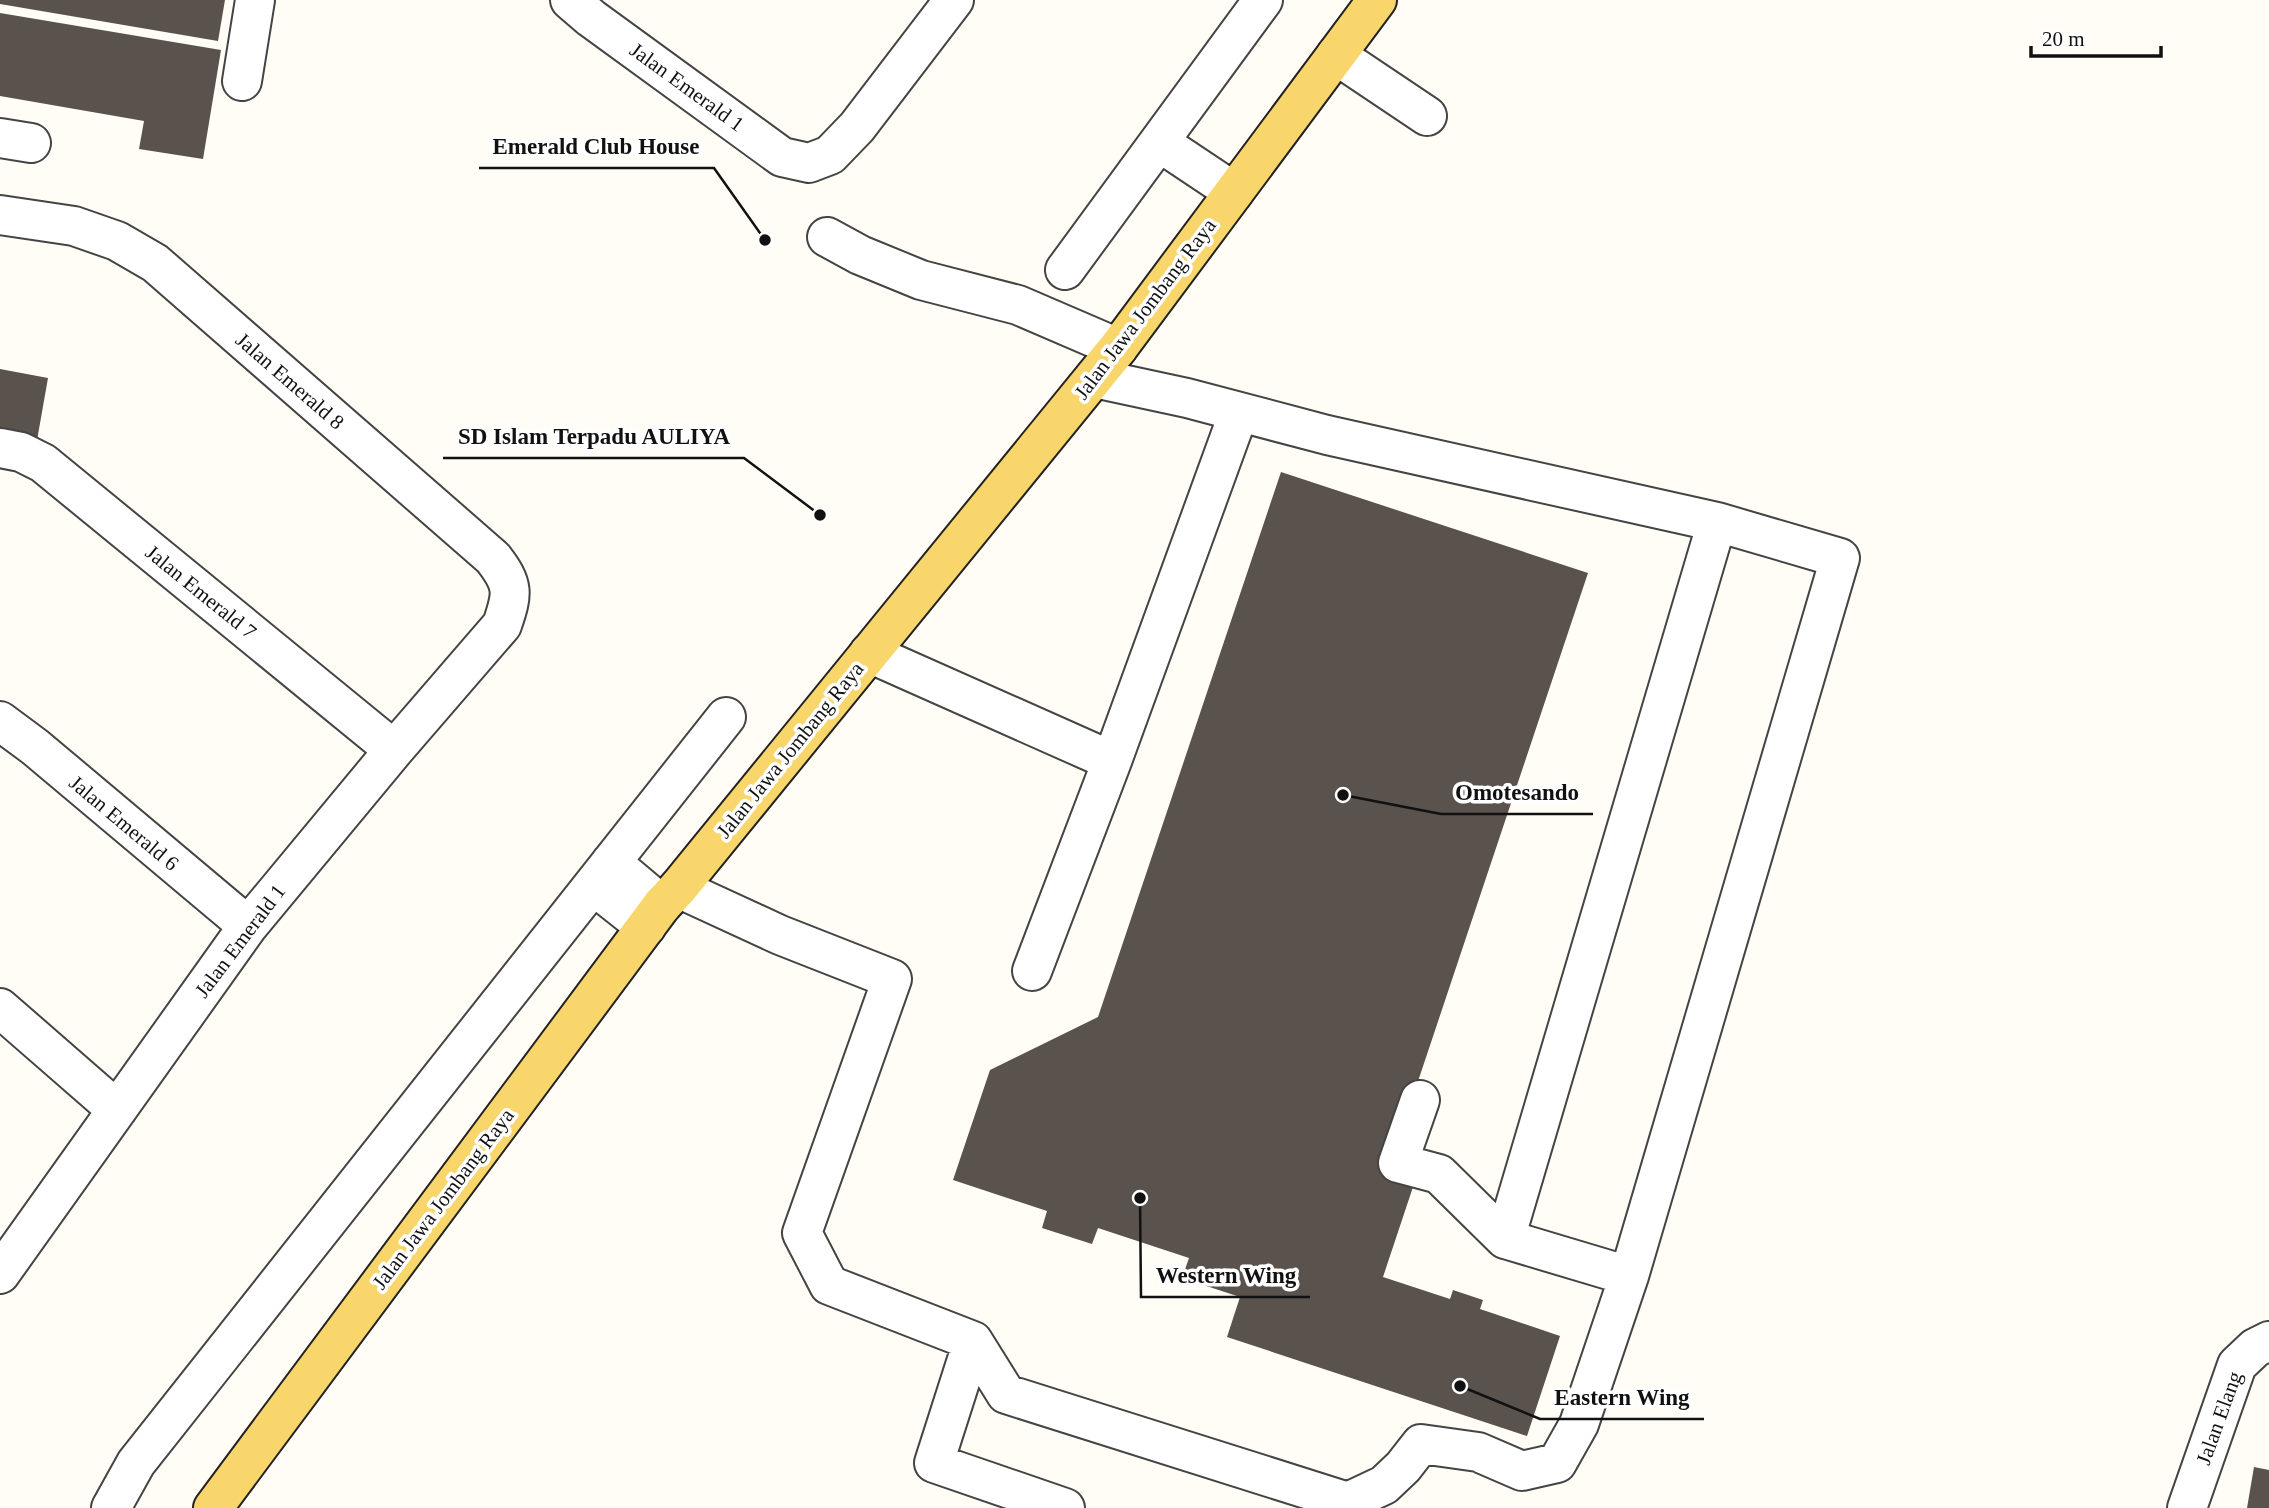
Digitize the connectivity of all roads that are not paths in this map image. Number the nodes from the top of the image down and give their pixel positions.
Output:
1 (255, 0) edge
2 (570, 0) edge
3 (954, 0) edge
4 (1263, 0) edge
5 (1377, 0) edge
6 (1336, 55) junction
7 (242, 81) dead end
8 (1427, 116) dead end
9 (1159, 142) junction
10 (1234, 192) junction
11 (0, 215) edge
12 (827, 237) dead end
13 (1065, 270) dead end
14 (1118, 348) junction
15 (1094, 378) junction
16 (1239, 412) junction
17 (0, 449) edge
18 (1717, 522) junction
19 (502, 625) joint
20 (869, 653) junction
21 (726, 717) dead end
22 (0, 721) edge
23 (394, 750) junction
24 (1112, 761) junction
25 (602, 873) junction
26 (662, 906) junction
27 (248, 926) junction
28 (1032, 971) dead end
29 (0, 1008) edge
30 (1420, 1100) dead end
31 (117, 1110) junction
32 (1506, 1239) junction
33 (0, 1274) edge
34 (1629, 1276) junction
35 (2269, 1341) edge
36 (974, 1342) junction
37 (1347, 1505) edge
38 (111, 1508) edge
39 (213, 1508) edge
40 (1065, 1508) edge
41 (2187, 1508) edge

1 - 7 street
2 - 3 street, Jalan Emerald 1
4 - 9 street
5 - 6 main road, Jalan Jawa Jombang Raya
6 - 8 street
6 - 10 main road, Jalan Jawa Jombang Raya
9 - 10 street
9 - 13 street
10 - 14 main road, Jalan Jawa Jombang Raya
11 - 19 street, Jalan Emerald 8
12 - 14 street
14 - 15 main road, Jalan Jawa Jombang Raya
15 - 16 street
15 - 20 main road, Jalan Jawa Jombang Raya
16 - 18 street
16 - 24 street
17 - 23 street, Jalan Emerald 7
18 - 32 street
18 - 34 street
19 - 23 street, Jalan Emerald 1
20 - 24 street
20 - 26 main road, Jalan Jawa Jombang Raya
21 - 25 street
22 - 27 street, Jalan Emerald 6
23 - 27 street, Jalan Emerald 1
24 - 28 street
25 - 26 street
25 - 38 street
26 - 36 street
26 - 39 main road, Jalan Jawa Jombang Raya
27 - 31 street, Jalan Emerald 1
29 - 31 street
30 - 32 street
31 - 33 street, Jalan Emerald 1
32 - 34 street
34 - 37 street
35 - 41 street, Jalan Elang
36 - 37 street
36 - 40 street

